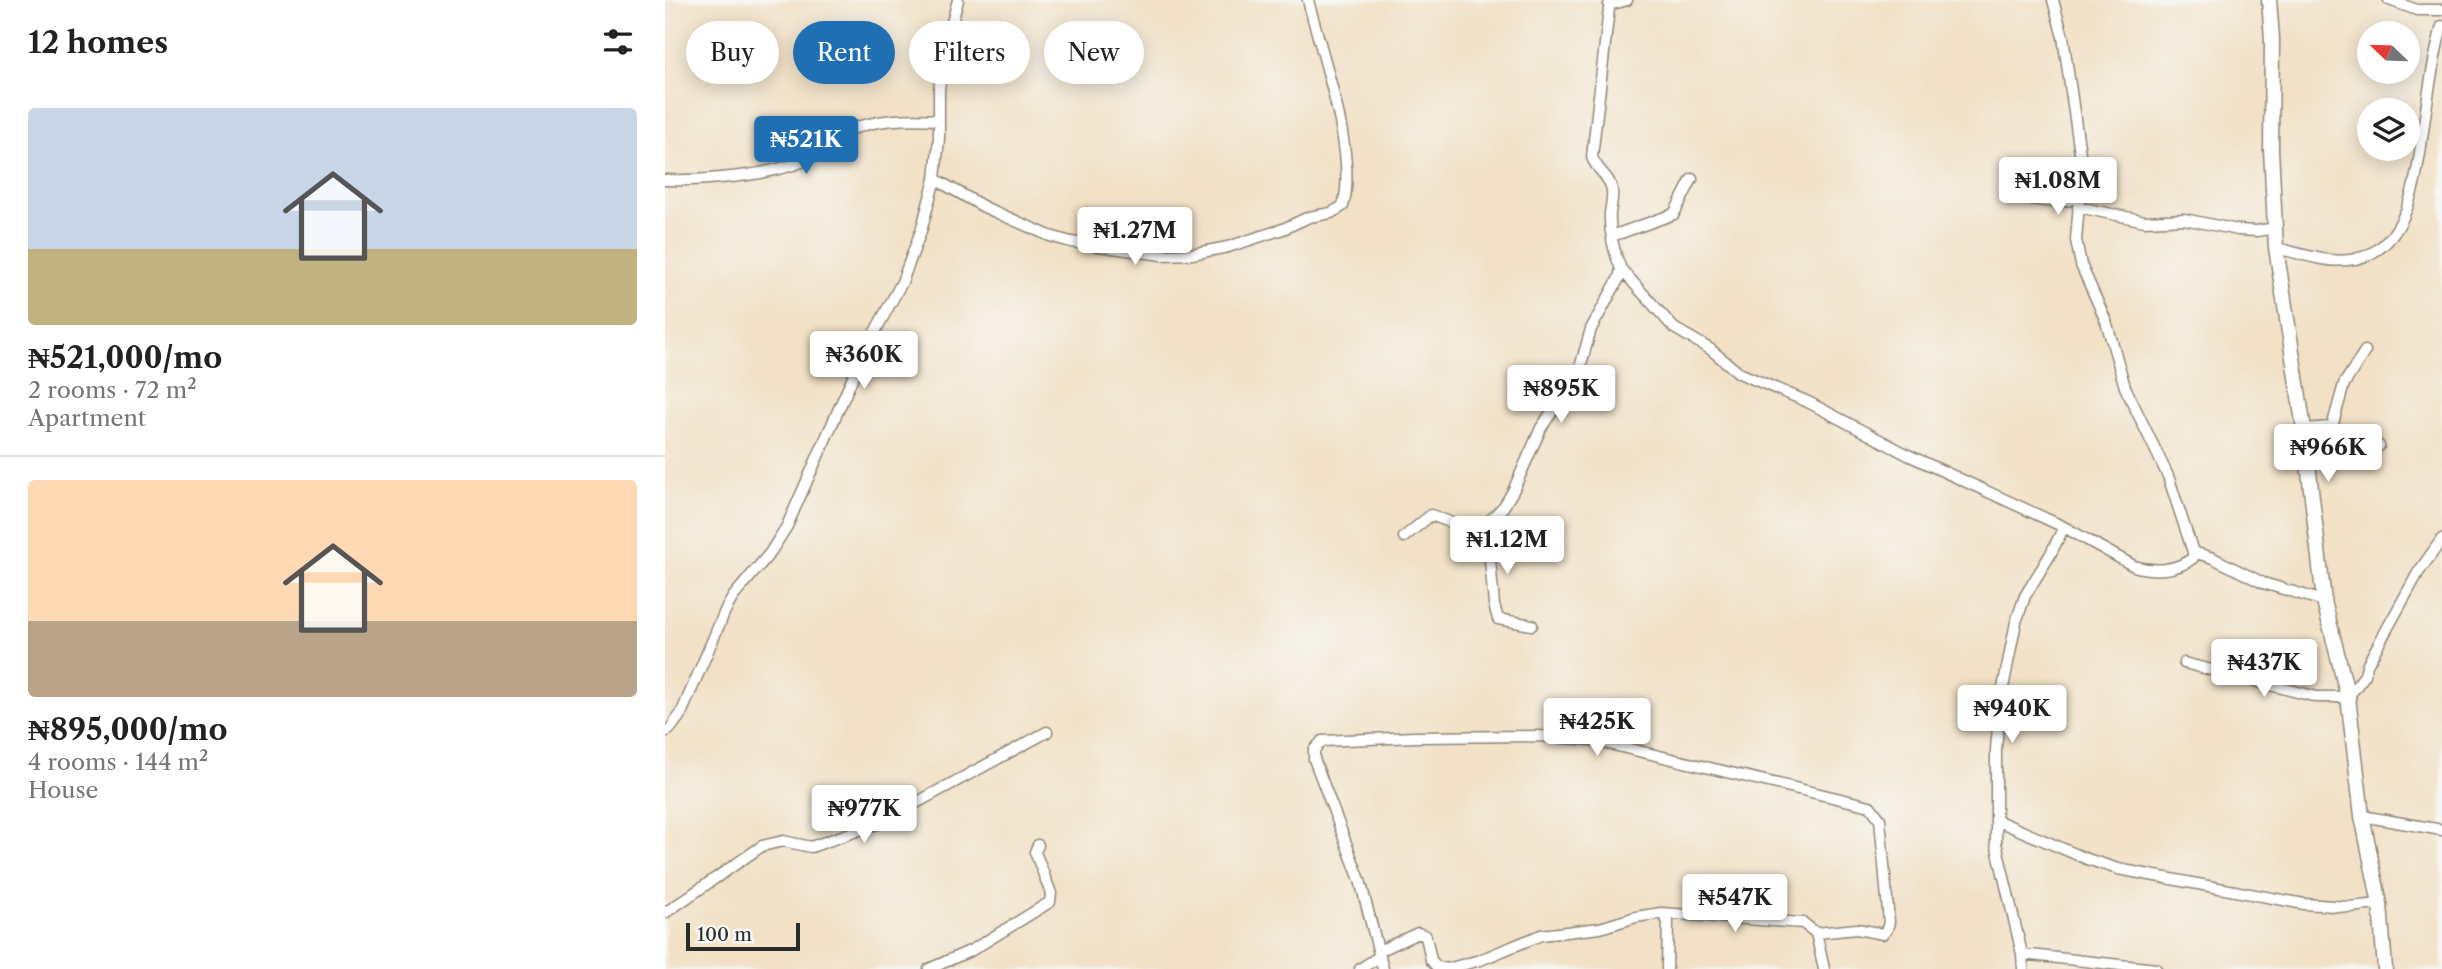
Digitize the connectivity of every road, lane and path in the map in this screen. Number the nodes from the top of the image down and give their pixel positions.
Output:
1 (958, 0) edge
2 (1308, 0) edge
3 (1627, 0) edge
4 (2053, 0) edge
5 (2269, 0) edge
6 (2389, 0) edge
7 (1609, 2) edge
8 (2442, 10) edge
9 (2442, 26) edge
10 (939, 120) junction
11 (935, 179) junction
12 (1692, 179) dead end
13 (665, 180) edge
14 (2026, 198) dead end
15 (2079, 201) junction
16 (2275, 228) junction
17 (1612, 236) junction
18 (2276, 248) junction
19 (1621, 269) junction
20 (2365, 351) dead end
21 (2332, 427) junction
22 (2304, 429) junction
23 (2379, 446) dead end
24 (1487, 525) junction
25 (2064, 527) junction
26 (1404, 537) dead end
27 (2442, 539) edge
28 (2193, 552) junction
29 (2325, 601) junction
30 (1532, 625) dead end
31 (2184, 663) dead end
32 (2349, 697) junction
33 (665, 732) edge
34 (1047, 732) dead end
35 (2362, 816) junction
36 (1996, 820) junction
37 (2442, 830) edge
38 (1038, 845) dead end
39 (2380, 904) junction
40 (665, 913) edge
41 (1661, 913) junction
42 (1817, 933) junction
43 (1379, 954) junction
44 (2022, 954) junction
45 (929, 969) edge
46 (1360, 969) edge
47 (1383, 969) edge
48 (1667, 969) edge
49 (1824, 969) edge
50 (2023, 969) edge
51 (2156, 969) edge
52 (2385, 969) edge

1 - 10 street
2 - 11 street
3 - 7 street
4 - 15 street
5 - 16 main road
6 - 8 street
7 - 17 street
9 - 18 street
10 - 11 street
10 - 13 street
11 - 33 street
12 - 17 street
14 - 15 street
15 - 16 street
15 - 28 street
16 - 18 main road
17 - 19 street
18 - 22 main road
19 - 24 street
19 - 25 street
20 - 21 street
21 - 22 street
21 - 23 street
22 - 29 main road
24 - 26 street
24 - 30 street
25 - 28 street
25 - 36 street
27 - 32 street
28 - 29 street
29 - 32 main road
31 - 32 street
32 - 35 main road
34 - 40 street
35 - 37 street
35 - 39 main road
36 - 39 street
36 - 44 street
38 - 45 street
39 - 52 main road
41 - 42 street
41 - 43 street
41 - 48 street
42 - 43 street
42 - 49 street
43 - 46 street
43 - 47 street
44 - 50 street
44 - 51 street

